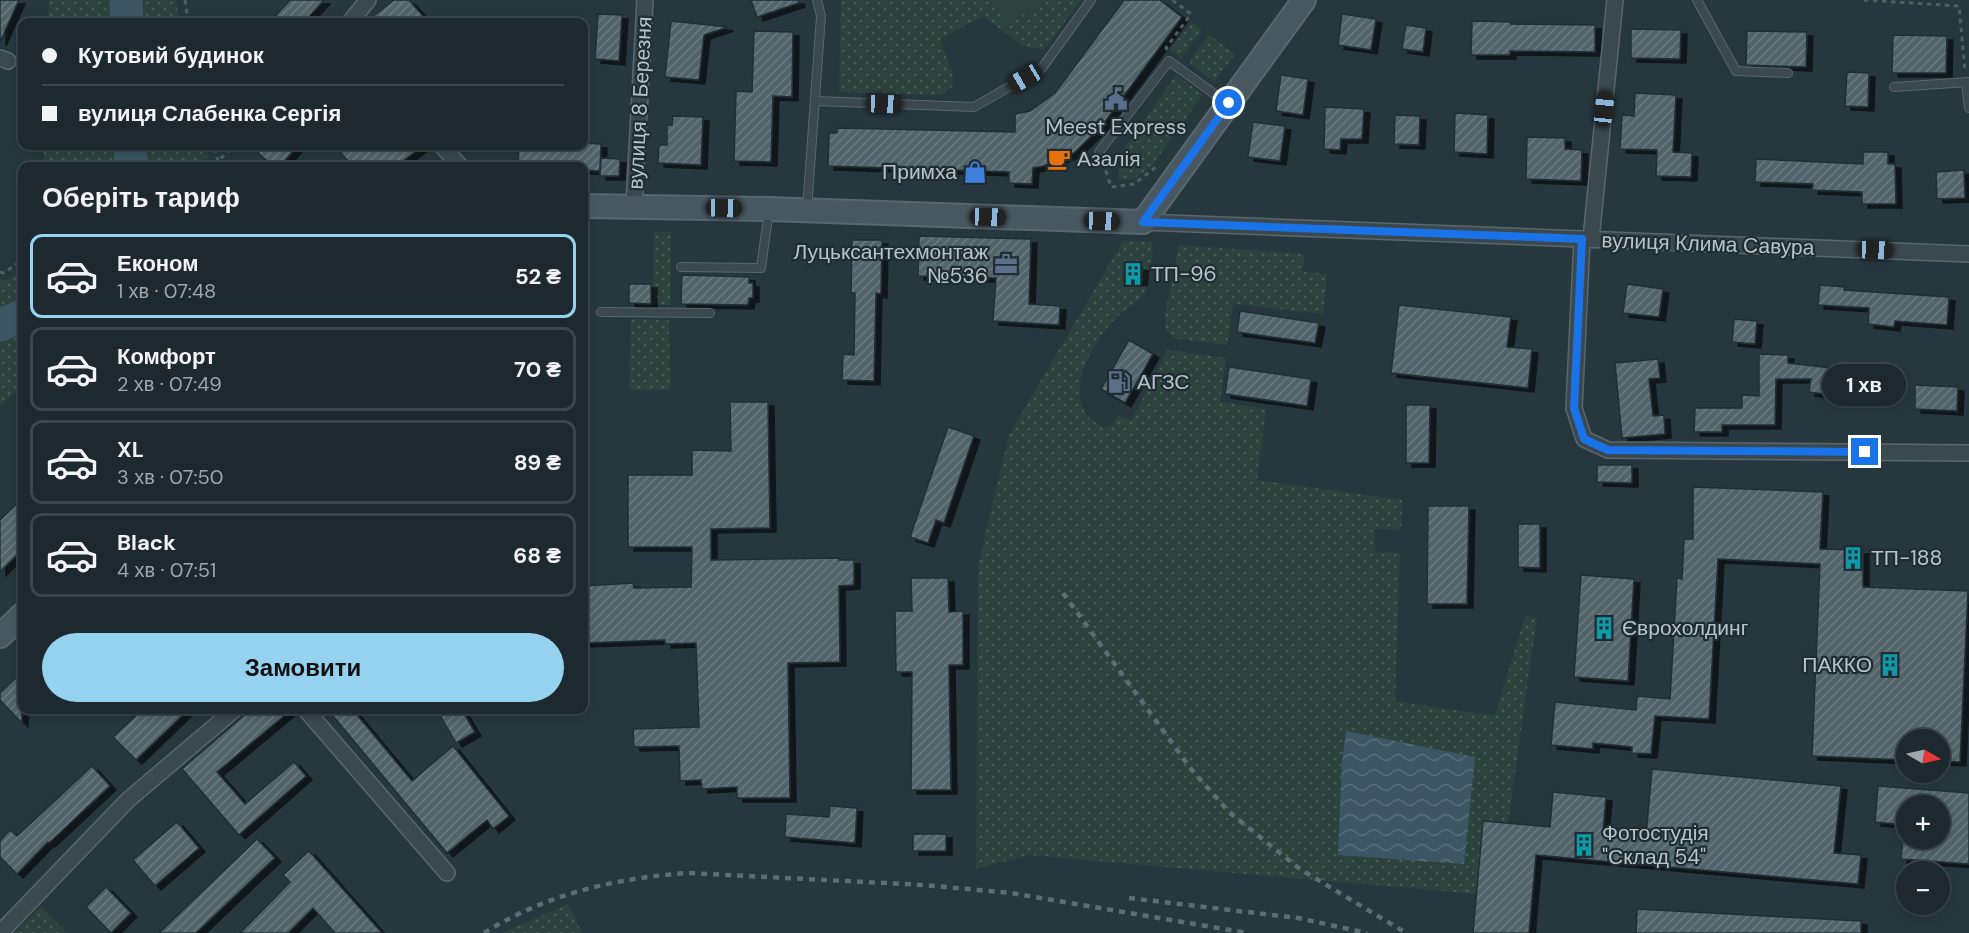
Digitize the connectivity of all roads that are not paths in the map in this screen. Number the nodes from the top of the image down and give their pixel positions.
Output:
1 (368, 0) edge
2 (645, 0) edge
3 (817, 0) edge
4 (1092, 0) edge
5 (1304, 0) edge
6 (1615, 0) edge
7 (1697, 0) edge
8 (353, 18) edge
9 (1788, 73) dead end
10 (1968, 82) edge
11 (1894, 87) dead end
12 (816, 101) junction
13 (1229, 103) junction
14 (1969, 108) edge
15 (446, 150) edge
16 (1099, 152) road end
17 (456, 162) edge
18 (588, 206) edge
19 (634, 206) junction
20 (769, 209) junction
21 (807, 211) junction
22 (1143, 222) junction
23 (1586, 239) junction
24 (1969, 254) edge
25 (681, 267) dead end
26 (601, 312) dead end
27 (710, 313) dead end
28 (1969, 453) edge
29 (18, 619) edge
30 (0, 636) edge
31 (229, 714) edge
32 (309, 714) edge
33 (447, 873) dead end
34 (0, 933) edge

1 - 8 street
2 - 19 street, вулиця 8 Березня
3 - 12 lane
4 - 12 lane
5 - 13 street
6 - 23 street
7 - 9 lane
10 - 11 lane
10 - 14 lane
12 - 21 lane
13 - 16 lane
13 - 22 street
15 - 17 street
18 - 19 street, вулиця Клима Савура
19 - 20 street, вулиця Клима Савура
20 - 21 street, вулиця Клима Савура
20 - 25 lane
21 - 22 street, вулиця Клима Савура
22 - 23 street, вулиця Клима Савура
23 - 24 street, вулиця Клима Савура
23 - 28 street
26 - 27 lane
29 - 30 street
31 - 34 street
32 - 33 street

